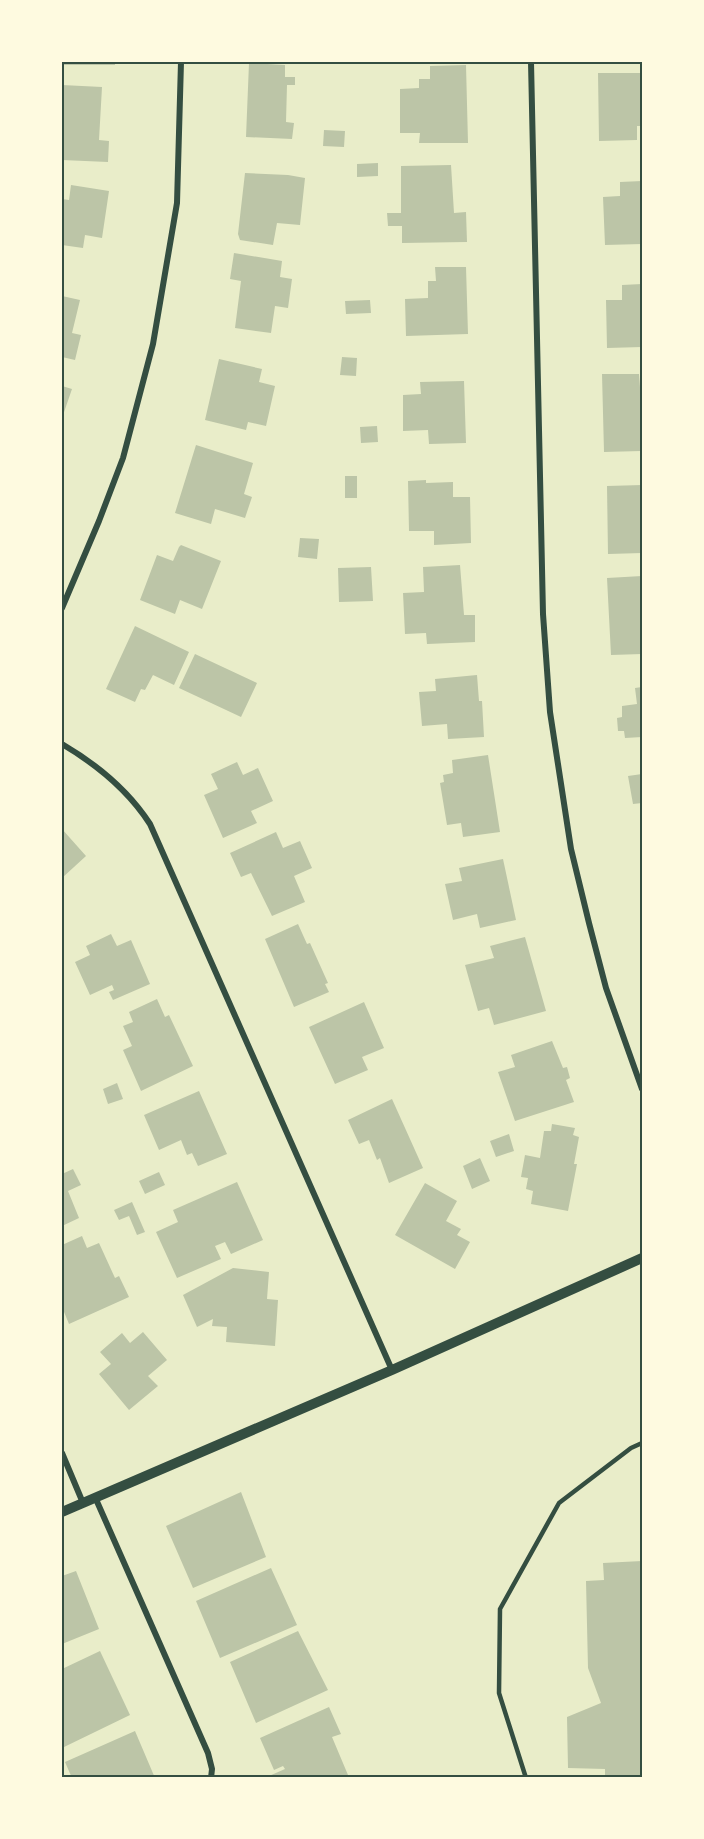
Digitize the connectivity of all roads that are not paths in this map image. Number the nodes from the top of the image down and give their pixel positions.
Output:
1 (181, 62) edge
2 (531, 62) edge
3 (62, 608) edge
4 (62, 744) edge
5 (642, 1089) edge
6 (642, 1258) edge
7 (392, 1370) junction
8 (642, 1443) edge
9 (62, 1453) edge
10 (95, 1497) junction
11 (83, 1503) junction
12 (62, 1512) edge
13 (212, 1778) edge
14 (526, 1778) edge

1 - 3 street
2 - 5 street
4 - 7 street
6 - 7 street
7 - 10 street
8 - 14 lane
9 - 11 street
10 - 11 street
10 - 13 street
11 - 12 street

